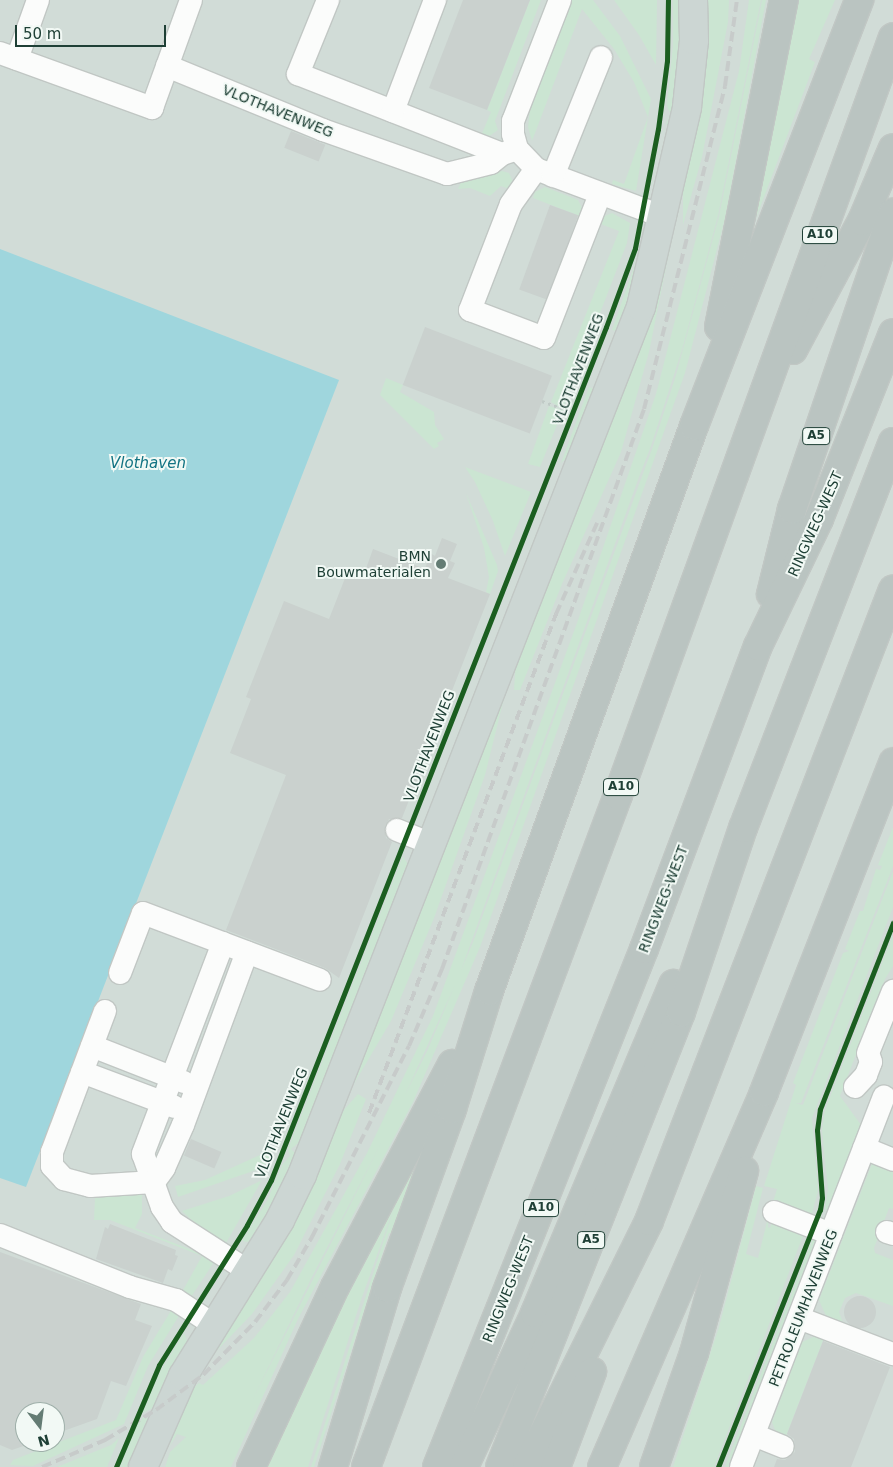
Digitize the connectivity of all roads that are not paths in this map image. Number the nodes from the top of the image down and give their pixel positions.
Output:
1 (38, 0) edge
2 (191, 0) edge
3 (328, 0) edge
4 (435, 0) edge
5 (560, 0) edge
6 (693, 0) edge
7 (784, 0) edge
8 (859, 0) edge
9 (893, 37) edge
10 (8, 56) edge
11 (601, 57) dead end
12 (167, 66) junction
13 (393, 111) junction
14 (893, 148) edge
15 (510, 152) junction
16 (545, 173) junction
17 (600, 194) junction
18 (893, 213) edge
19 (664, 217) junction
20 (893, 333) edge
21 (694, 426) junction
22 (749, 433) junction
23 (893, 442) edge
24 (893, 589) edge
25 (758, 646) junction
26 (893, 762) edge
27 (743, 828) junction
28 (397, 830) dead end
29 (432, 844) junction
30 (223, 943) junction
31 (247, 952) junction
32 (120, 973) dead end
33 (320, 980) dead end
34 (489, 991) junction
35 (893, 991) edge
36 (105, 1011) dead end
37 (92, 1046) junction
38 (82, 1072) junction
39 (171, 1077) junction
40 (197, 1087) junction
41 (764, 1092) junction
42 (888, 1099) edge
43 (161, 1101) junction
44 (188, 1111) junction
45 (868, 1139) junction
46 (893, 1160) edge
47 (154, 1182) junction
48 (774, 1212) dead end
49 (648, 1221) junction
50 (831, 1234) junction
51 (0, 1235) edge
52 (248, 1271) junction
53 (799, 1318) junction
54 (214, 1325) junction
55 (893, 1354) edge
56 (754, 1435) junction
57 (783, 1447) dead end
58 (143, 1467) edge
59 (251, 1467) edge
60 (333, 1467) edge
61 (366, 1467) edge
62 (437, 1467) edge
63 (464, 1467) edge
64 (500, 1467) edge
65 (527, 1467) edge
66 (556, 1467) edge
67 (602, 1467) edge
68 (654, 1467) edge
69 (741, 1467) edge

1 - 10 street
2 - 12 street
3 - 13 street
4 - 13 street
5 - 15 street
6 - 19 main road
7 - 21 highway
8 - 21 highway
9 - 22 highway, A10
10 - 12 street
11 - 16 street
12 - 15 street, VLOTHAVENWEG
13 - 15 street
14 - 22 highway
15 - 16 street
16 - 17 street
16 - 17 street
17 - 19 street
18 - 25 highway, A5
19 - 29 main road
20 - 25 highway, RINGWEG-WEST / A10
21 - 34 highway
22 - 61 highway, A10
23 - 27 highway, A5
24 - 49 highway
25 - 62 highway, RINGWEG-WEST / A10
26 - 41 highway
27 - 63 highway, A10
27 - 64 highway, A5
28 - 29 street
29 - 52 main road
30 - 31 street
30 - 32 street
30 - 39 street
31 - 33 street
31 - 40 street
34 - 59 highway
34 - 60 highway
35 - 42 street
36 - 37 street
37 - 38 street
37 - 39 street
38 - 43 street
38 - 47 street
39 - 40 street
39 - 43 street
40 - 44 street
41 - 67 highway
41 - 68 highway
42 - 45 street, PETROLEUMHAVENWEG
43 - 44 street
43 - 47 street
44 - 47 street
45 - 46 street
45 - 50 street, PETROLEUMHAVENWEG
47 - 52 street
48 - 50 street
49 - 65 highway
49 - 66 highway
50 - 53 street, PETROLEUMHAVENWEG
51 - 54 street
52 - 54 main road
53 - 55 street
53 - 56 street, PETROLEUMHAVENWEG
54 - 58 main road
56 - 57 street
56 - 69 street, PETROLEUMHAVENWEG

